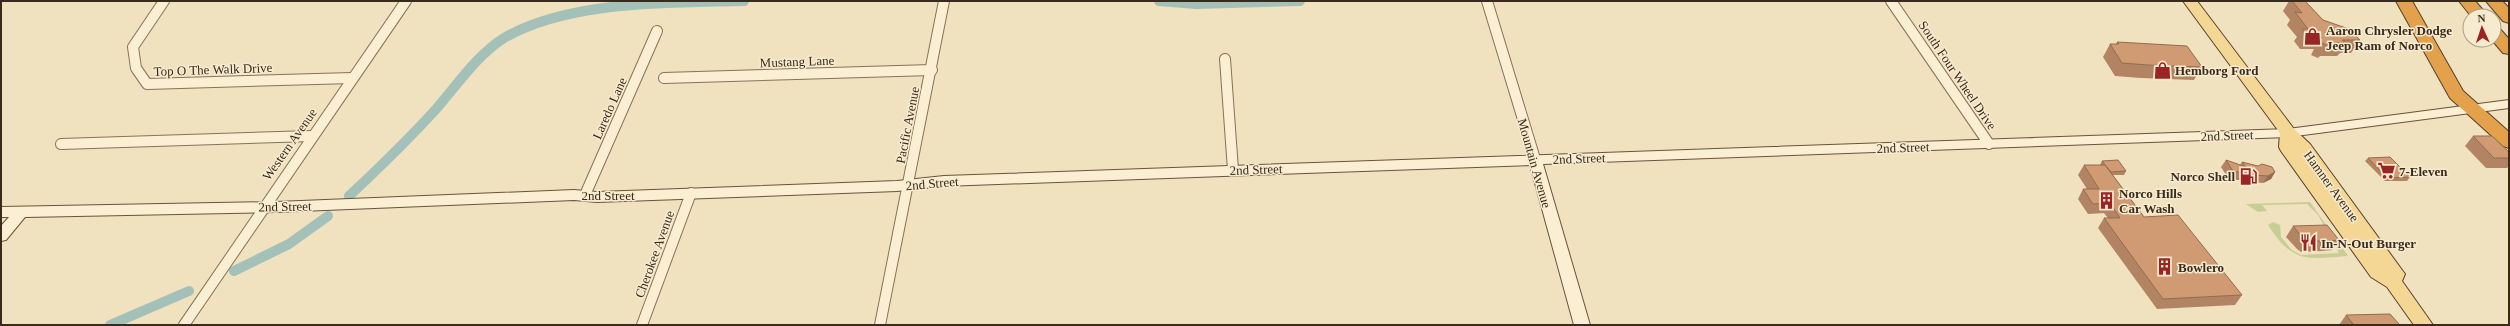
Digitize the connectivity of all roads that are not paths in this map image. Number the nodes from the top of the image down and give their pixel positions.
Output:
1 (164, 1) edge
2 (406, 1) edge
3 (944, 1) edge
4 (1487, 1) edge
5 (1891, 1) edge
6 (2190, 1) edge
7 (2404, 1) edge
8 (2494, 1) edge
9 (2509, 18) edge
10 (2502, 25) edge
11 (656, 31) dead end
12 (2509, 33) edge
13 (2502, 41) edge
14 (2509, 49) edge
15 (1225, 59) dead end
16 (932, 70) junction
17 (352, 78) junction
18 (664, 78) dead end
19 (2509, 104) edge
20 (2474, 109) junction
21 (2288, 133) junction
22 (312, 136) junction
23 (2509, 142) edge
24 (61, 144) dead end
25 (1989, 144) junction
26 (1535, 159) junction
27 (1233, 170) junction
28 (908, 185) junction
29 (691, 193) junction
30 (585, 195) junction
31 (265, 206) junction
32 (1, 212) edge
33 (21, 212) junction
34 (1, 236) edge
35 (184, 325) edge
36 (642, 325) edge
37 (880, 325) edge
38 (1582, 325) edge
39 (2424, 325) edge

1 - 17 street, Top O The Walk Drive
2 - 17 street, Western Avenue
3 - 16 street, Pacific Avenue
4 - 26 street, Mountain Avenue
5 - 25 street, South Four Wheel Drive
6 - 21 main road, Hamner Avenue
7 - 20 highway
8 - 9 highway
10 - 12 highway
11 - 30 street, Laredo Lane
13 - 14 highway
15 - 27 street
16 - 18 street, Mustang Lane
16 - 28 street, Pacific Avenue
17 - 22 street, Western Avenue
19 - 20 street, 2nd Street
20 - 21 street, 2nd Street
20 - 23 highway
21 - 25 street, 2nd Street
21 - 39 main road, Hamner Avenue
22 - 24 street
22 - 31 street, Western Avenue
25 - 26 street, 2nd Street
26 - 27 street, 2nd Street
26 - 38 street, Mountain Avenue
27 - 28 street, 2nd Street
28 - 29 street, 2nd Street
28 - 37 street, Pacific Avenue
29 - 30 street, 2nd Street
29 - 36 street, Cherokee Avenue
30 - 31 street, 2nd Street
31 - 33 street, 2nd Street
31 - 35 street, Western Avenue
32 - 33 street, 2nd Street
33 - 34 street

